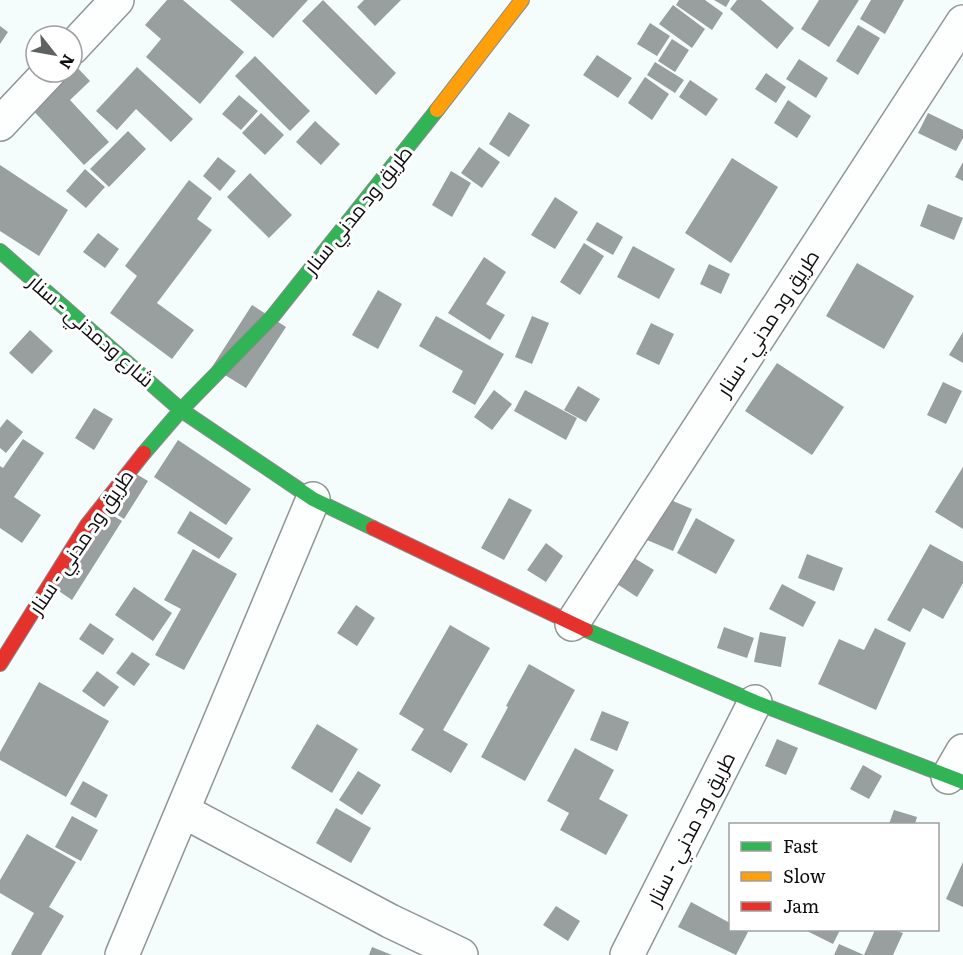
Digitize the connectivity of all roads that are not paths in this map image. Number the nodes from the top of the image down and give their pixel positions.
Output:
1 (117, 0) edge
2 (522, 0) edge
3 (963, 22) edge
4 (84, 35) edge
5 (38, 84) edge
6 (0, 124) edge
7 (0, 251) edge
8 (181, 410) junction
9 (313, 499) junction
10 (572, 624) junction
11 (0, 664) edge
12 (755, 702) junction
13 (958, 770) edge
14 (183, 811) junction
15 (122, 955) edge
16 (461, 955) edge
17 (627, 955) edge

1 - 4 street
2 - 8 street, طريق ود مدني سنار
3 - 10 street, طريق ود مدني - سنار
5 - 6 street
7 - 8 street, شارع ودمدني - سنار
8 - 9 street
8 - 11 street, طريق ود مدني - سنار
9 - 10 street
9 - 14 street
10 - 12 street
12 - 13 street
12 - 17 street, طريق ود مدني - سنار
14 - 15 street
14 - 16 street

